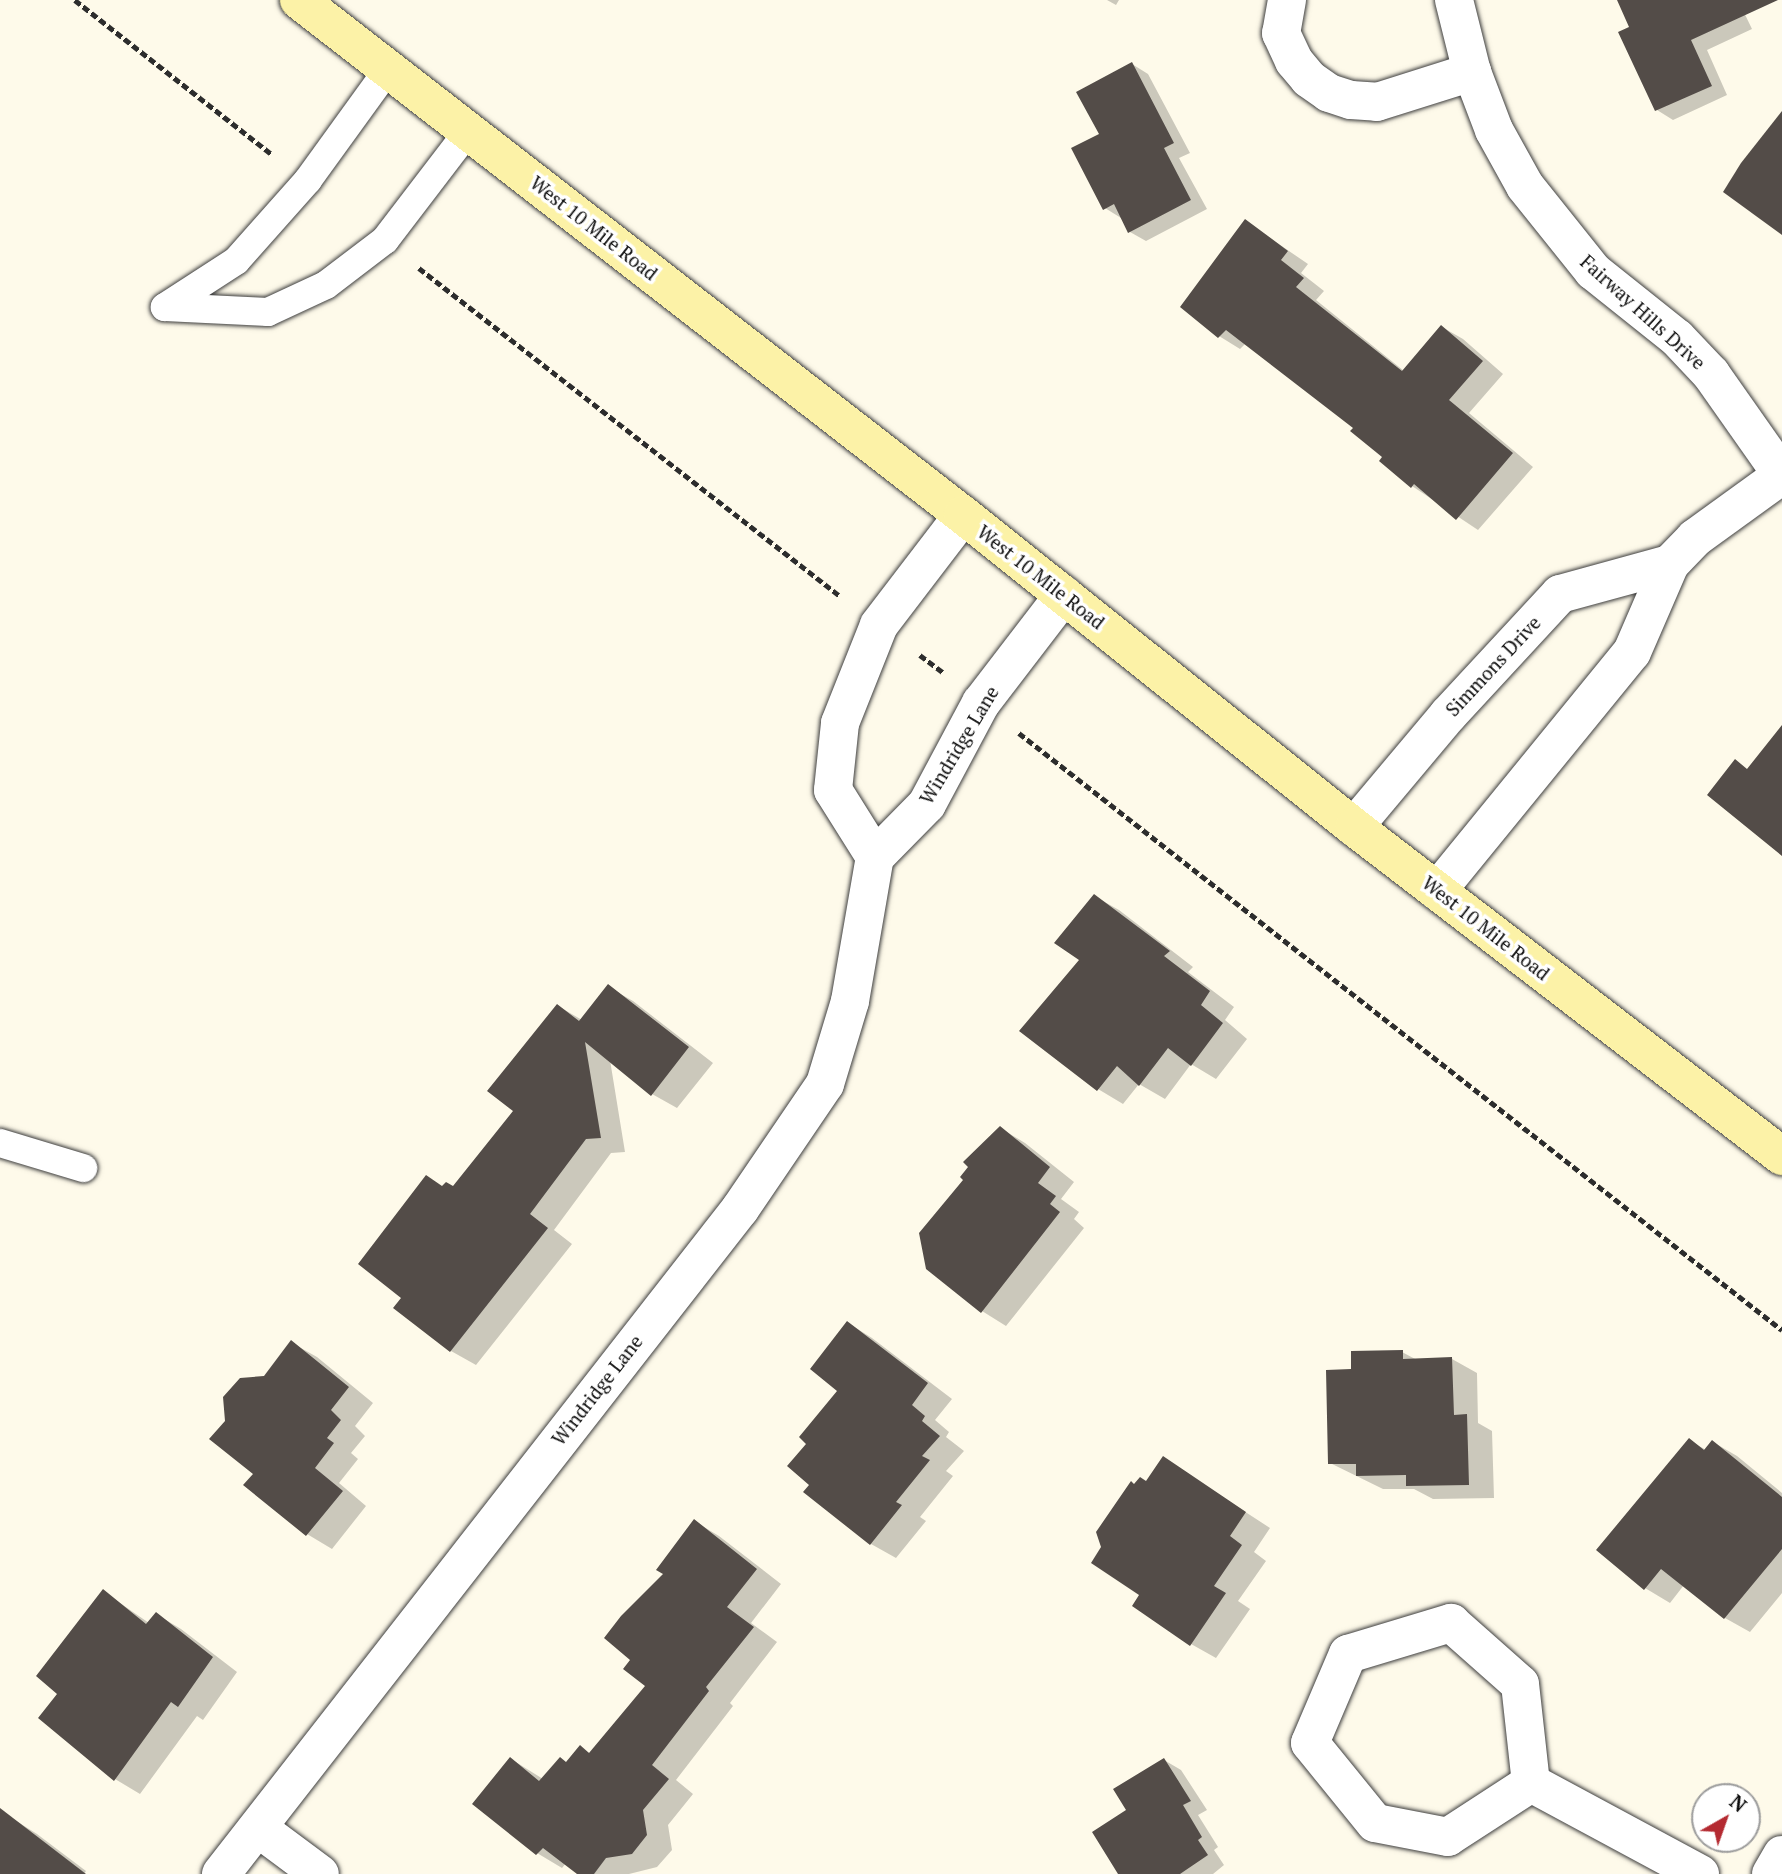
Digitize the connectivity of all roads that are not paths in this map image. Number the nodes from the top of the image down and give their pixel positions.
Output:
1 (299, 0) edge
2 (1287, 0) edge
3 (1454, 0) edge
4 (389, 68) junction
5 (1472, 72) junction
6 (469, 130) junction
7 (1782, 475) edge
8 (963, 515) junction
9 (1670, 564) junction
10 (1064, 595) junction
11 (1354, 827) junction
12 (875, 857) junction
13 (1437, 891) junction
14 (0, 1143) edge
15 (1782, 1156) edge
16 (83, 1168) dead end
17 (1531, 1783) junction
18 (258, 1828) junction
19 (1782, 1855) edge
20 (221, 1874) edge
21 (320, 1874) edge
22 (1700, 1874) edge
23 (1772, 1874) edge

1 - 4 main road, West 10 Mile Road
2 - 5 street
3 - 5 street, Fairway Hills Drive
4 - 6 main road, West 10 Mile Road
4 - 6 lane
5 - 7 street, Fairway Hills Drive
6 - 8 main road, West 10 Mile Road
7 - 9 street, Simmons Drive
8 - 10 main road, West 10 Mile Road
8 - 12 street
9 - 11 street, Simmons Drive
9 - 13 street, Simmons Drive
10 - 11 main road, West 10 Mile Road
10 - 12 street, Windridge Lane
11 - 13 main road, West 10 Mile Road
12 - 18 street, Windridge Lane
13 - 15 main road, West 10 Mile Road
14 - 16 lane
17 - 17 street
17 - 22 street
18 - 20 street, Windridge Lane
18 - 21 street
19 - 23 street

